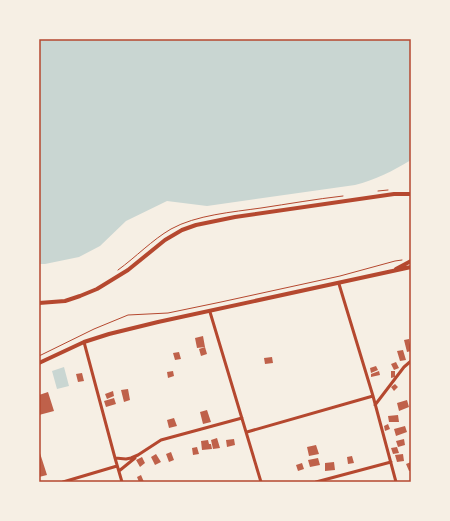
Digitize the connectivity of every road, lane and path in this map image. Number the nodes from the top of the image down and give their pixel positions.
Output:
1 (390, 190) dead end
2 (377, 192) dead end
3 (411, 194) edge
4 (347, 196) dead end
5 (406, 260) dead end
6 (411, 261) edge
7 (411, 267) edge
8 (393, 271) junction
9 (115, 272) dead end
10 (339, 284) junction
11 (39, 303) edge
12 (210, 312) junction
13 (84, 342) junction
14 (39, 356) edge
15 (411, 361) edge
16 (39, 363) edge
17 (373, 396) junction
18 (375, 405) junction
19 (242, 418) junction
20 (247, 432) junction
21 (138, 456) junction
22 (115, 458) junction
23 (391, 462) junction
24 (118, 466) junction
25 (119, 471) junction
26 (63, 482) edge
27 (122, 482) edge
28 (261, 482) edge
29 (316, 482) edge
30 (396, 482) edge

1 - 2 path
3 - 11 street
4 - 9 path
5 - 14 path
6 - 8 street
7 - 8 street
8 - 10 street
10 - 12 street
10 - 17 street
12 - 13 street
12 - 19 street
13 - 16 street
13 - 22 street
15 - 18 street
17 - 18 street
17 - 20 street
18 - 23 street
19 - 20 street
19 - 21 street
20 - 28 street
21 - 22 street
21 - 25 street
22 - 24 street
23 - 29 street
23 - 30 street
24 - 25 street
24 - 26 street
25 - 27 street

